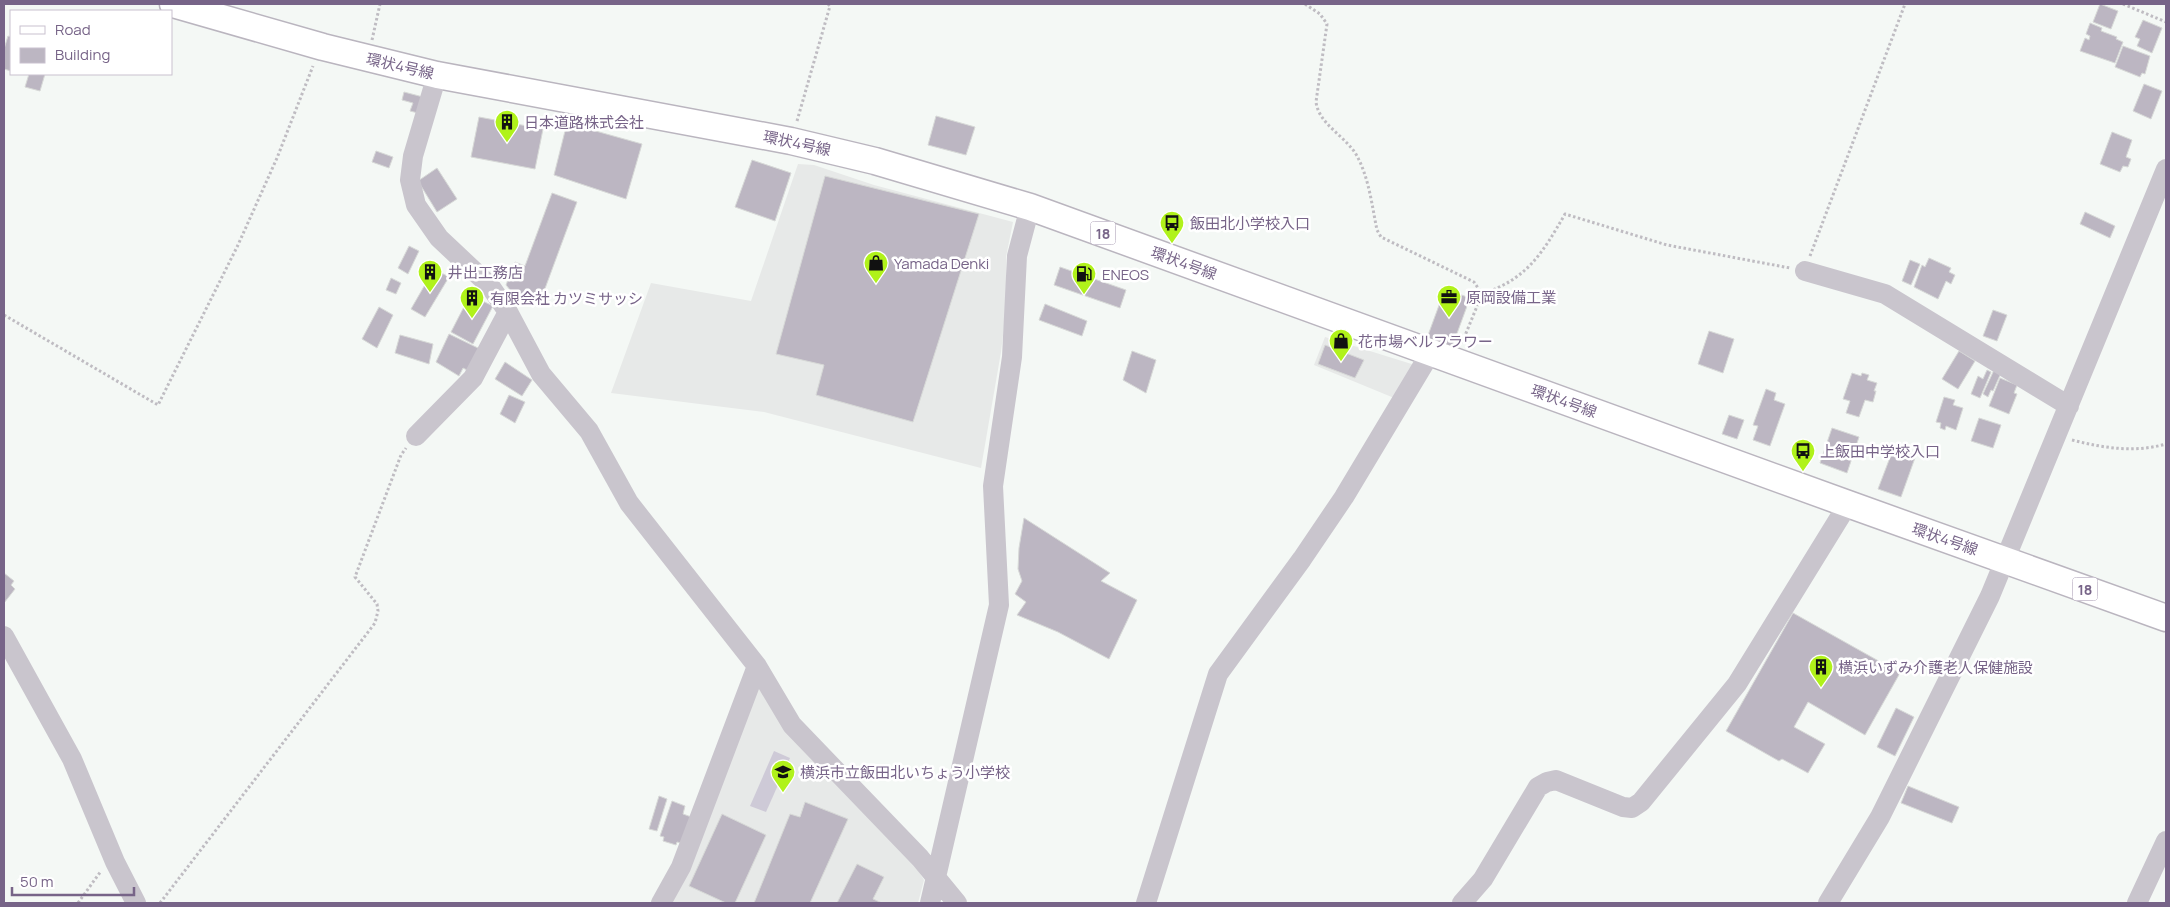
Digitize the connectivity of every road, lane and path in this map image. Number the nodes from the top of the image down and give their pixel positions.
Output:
1 (173, 4) edge
2 (380, 4) edge
3 (828, 4) edge
4 (1305, 4) edge
5 (1905, 4) edge
6 (2123, 4) edge
7 (2166, 22) edge
8 (323, 47) junction
9 (367, 58) junction
10 (437, 75) junction
11 (791, 141) junction
12 (2166, 169) edge
13 (1030, 206) junction
14 (1805, 271) junction
15 (1482, 294) junction
16 (508, 312) junction
17 (4, 315) edge
18 (1443, 356) junction
19 (2069, 406) junction
20 (2057, 432) junction
21 (416, 436) joint
22 (2166, 444) edge
23 (1848, 504) junction
24 (2004, 560) junction
25 (2166, 618) edge
26 (4, 636) edge
27 (757, 666) junction
28 (2166, 840) edge
29 (115, 862) junction
30 (936, 878) junction
31 (78, 903) edge
32 (136, 903) edge
33 (160, 903) edge
34 (661, 903) edge
35 (930, 903) edge
36 (957, 903) edge
37 (1146, 903) edge
38 (1462, 903) edge
39 (1828, 903) edge
40 (2137, 903) edge

1 - 8 main road, 環状4号線 / 18
2 - 9 path
3 - 11 path
4 - 15 path
5 - 14 path
6 - 7 path
8 - 9 main road, 環状4号線 / 18
8 - 17 path
9 - 10 main road, 環状4号線 / 18
10 - 11 main road, 環状4号線 / 18
10 - 16 street
11 - 13 main road, 環状4号線 / 18
12 - 19 street
13 - 18 main road, 環状4号線 / 18
13 - 30 street
14 - 15 path
14 - 19 street
15 - 18 path
16 - 21 street
16 - 27 street
18 - 23 main road, 環状4号線 / 18
18 - 37 street
19 - 20 street
20 - 22 path
20 - 24 street
21 - 33 path
23 - 24 main road, 環状4号線 / 18
23 - 38 street
24 - 25 main road, 環状4号線 / 18
24 - 39 street
26 - 29 street
27 - 30 street
27 - 34 street
28 - 40 street
29 - 31 path
29 - 32 street
30 - 35 street
30 - 36 street

